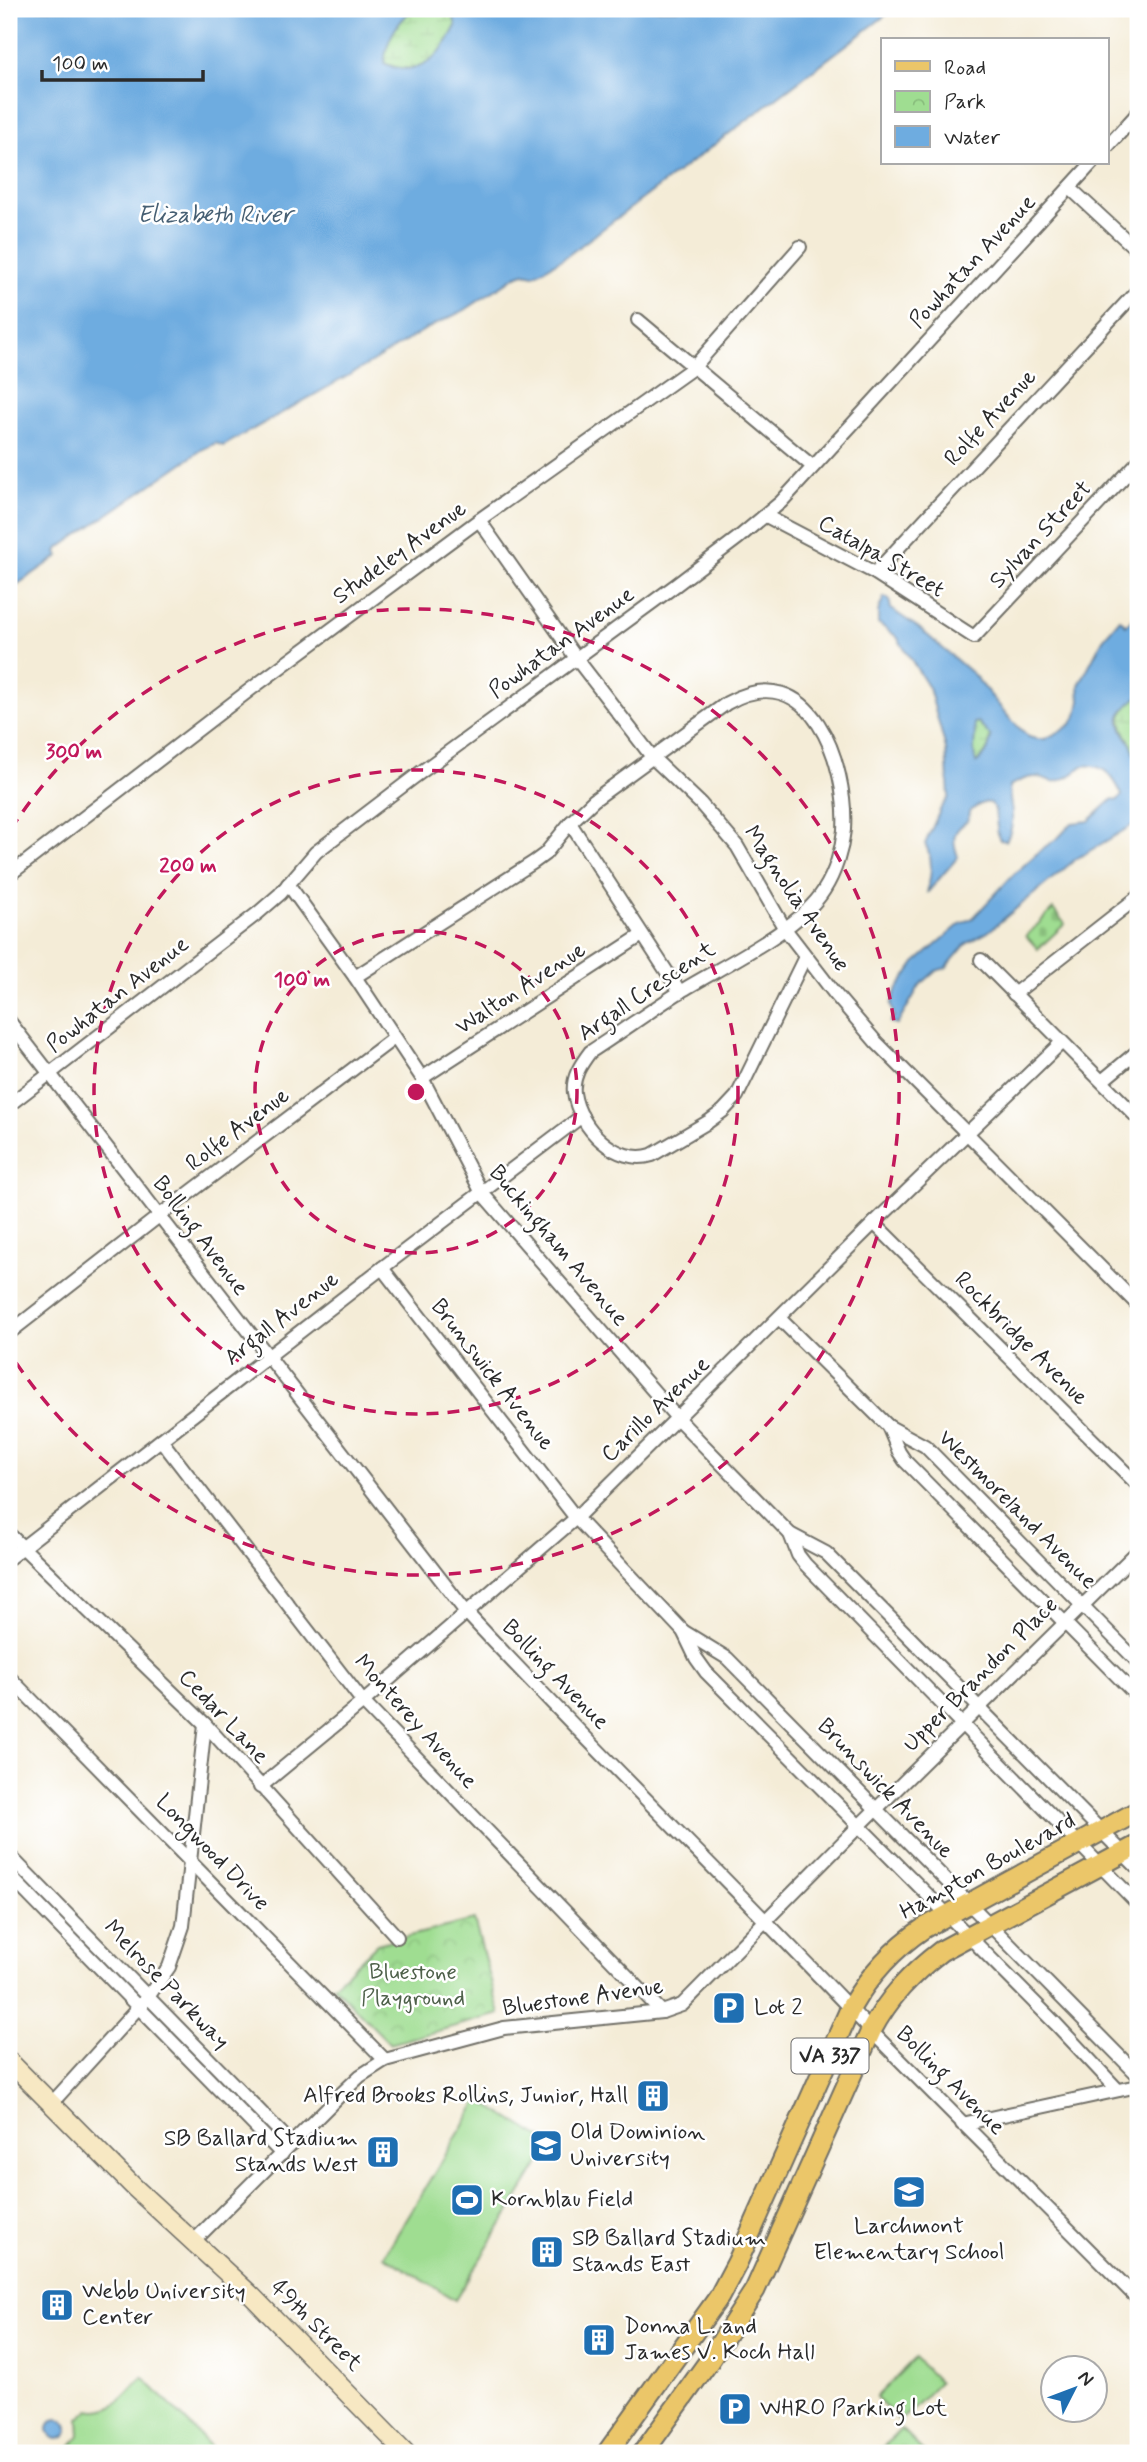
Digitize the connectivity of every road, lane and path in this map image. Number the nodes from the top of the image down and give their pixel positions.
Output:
1 (1138, 113) edge
2 (1108, 146) edge
3 (1091, 164) edge
4 (1070, 188) junction
5 (800, 247) dead end
6 (1138, 251) edge
7 (1138, 290) edge
8 (638, 320) dead end
9 (694, 367) junction
10 (1138, 462) edge
11 (812, 466) junction
12 (765, 516) junction
13 (479, 520) junction
14 (875, 573) junction
15 (974, 638) joint
16 (576, 658) junction
17 (653, 758) junction
18 (570, 823) junction
19 (9, 875) edge
20 (288, 884) junction
21 (1138, 897) edge
22 (785, 929) junction
23 (642, 934) junction
24 (805, 957) junction
25 (981, 960) dead end
26 (355, 978) junction
27 (680, 992) junction
28 (1014, 994) junction
29 (9, 1021) edge
30 (394, 1038) junction
31 (1062, 1042) junction
32 (1138, 1051) edge
33 (50, 1074) junction
34 (422, 1078) junction
35 (1102, 1081) junction
36 (9, 1105) edge
37 (582, 1116) junction
38 (1138, 1118) edge
39 (969, 1132) junction
40 (482, 1193) junction
41 (159, 1216) junction
42 (874, 1223) junction
43 (382, 1268) junction
44 (1138, 1305) edge
45 (779, 1318) junction
46 (9, 1333) edge
47 (267, 1357) junction
48 (678, 1419) junction
49 (888, 1426) junction
50 (161, 1440) junction
51 (1138, 1485) edge
52 (576, 1518) junction
53 (9, 1534) edge
54 (790, 1534) junction
55 (21, 1547) junction
56 (1138, 1551) edge
57 (9, 1558) edge
58 (1082, 1605) junction
59 (466, 1612) junction
60 (1065, 1622) junction
61 (683, 1631) junction
62 (1138, 1662) edge
63 (9, 1677) edge
64 (1138, 1697) edge
65 (363, 1702) junction
66 (979, 1707) junction
67 (205, 1724) junction
68 (962, 1724) junction
69 (260, 1787) junction
70 (876, 1809) junction
71 (1138, 1811) edge
72 (859, 1826) junction
73 (1102, 1831) junction
74 (1080, 1843) junction
75 (1131, 1849) edge
76 (9, 1855) edge
77 (189, 1859) junction
78 (1100, 1865) junction
79 (1138, 1868) edge
80 (9, 1875) edge
81 (968, 1903) junction
82 (1138, 1904) edge
83 (947, 1915) junction
84 (766, 1920) junction
85 (990, 1925) junction
86 (397, 1937) dead end
87 (969, 1937) junction
88 (148, 1997) junction
89 (851, 2007) junction
90 (139, 2008) junction
91 (662, 2012) junction
92 (871, 2031) junction
93 (385, 2060) junction
94 (9, 2061) edge
95 (1138, 2075) edge
96 (1138, 2086) edge
97 (1118, 2090) junction
98 (51, 2104) junction
99 (962, 2124) junction
100 (292, 2144) junction
101 (282, 2154) junction
102 (194, 2241) junction
103 (1138, 2299) edge
104 (405, 2453) edge
105 (607, 2453) edge
106 (643, 2453) edge

1 - 2 street
3 - 4 street, Powhatan Avenue
4 - 6 street
4 - 11 street, Powhatan Avenue
5 - 9 street, Studeley Avenue
7 - 14 street, Rolfe Avenue
8 - 9 street
9 - 11 street
9 - 13 street, Studeley Avenue
10 - 15 street, Sylvan Street
11 - 12 street, Powhatan Avenue
12 - 14 street, Catalpa Street
12 - 16 street, Powhatan Avenue
13 - 16 street, Magnolia Avenue
13 - 19 street, Studeley Avenue
14 - 15 street, Catalpa Street
16 - 17 street, Magnolia Avenue
16 - 20 street, Powhatan Avenue
17 - 18 street
17 - 22 street, Magnolia Avenue
17 - 22 street, Argall Crescent
18 - 23 street
18 - 26 street
20 - 26 street, Buckingham Avenue
20 - 33 street, Powhatan Avenue
21 - 28 street
22 - 24 street, Magnolia Avenue
22 - 27 street, Argall Crescent
23 - 27 street
23 - 34 street, Walton Avenue
24 - 37 street
24 - 39 street, Magnolia Avenue
25 - 28 street
26 - 30 street, Buckingham Avenue
27 - 37 street, Argall Crescent
28 - 31 street
29 - 33 street, Bolling Avenue
30 - 34 street, Buckingham Avenue
30 - 41 street, Rolfe Avenue
31 - 35 street
31 - 39 street, Carillo Avenue
32 - 35 street
33 - 36 street, Powhatan Avenue
33 - 41 street, Bolling Avenue
34 - 40 street, Buckingham Avenue
35 - 38 street
37 - 40 street, Argall Avenue
39 - 42 street, Carillo Avenue
39 - 44 street, Magnolia Avenue
40 - 43 street, Argall Avenue
40 - 48 street, Buckingham Avenue
41 - 46 street, Rolfe Avenue
41 - 47 street, Bolling Avenue
42 - 45 street, Carillo Avenue
42 - 51 street, Rockbridge Avenue
43 - 47 street, Argall Avenue
43 - 52 street, Brunswick Avenue
45 - 48 street, Carillo Avenue
45 - 49 street, Westmoreland Avenue
47 - 50 street, Argall Avenue
47 - 59 street, Bolling Avenue
48 - 52 street, Carillo Avenue
48 - 54 street, Buckingham Avenue
49 - 58 street, Westmoreland Avenue
49 - 60 street, Westmoreland Avenue
50 - 55 street, Argall Avenue
50 - 65 street, Monterey Avenue
52 - 59 street, Carillo Avenue
52 - 61 street, Brunswick Avenue
53 - 55 street, Cedar Lane
54 - 66 street, Buckingham Avenue
54 - 68 street, Buckingham Avenue
55 - 57 street, Argall Avenue
55 - 67 street, Cedar Lane
56 - 58 street, Upper Brandon Place
58 - 60 street, Upper Brandon Place
58 - 62 street, Westmoreland Avenue
59 - 65 street, Carillo Avenue
59 - 84 street, Bolling Avenue
60 - 64 street, Westmoreland Avenue
60 - 66 street, Upper Brandon Place
61 - 70 street, Brunswick Avenue
61 - 72 street, Brunswick Avenue
63 - 77 street, Longwood Drive
65 - 69 street, Carillo Avenue
65 - 91 street, Monterey Avenue
66 - 68 street, Upper Brandon Place
66 - 73 street, Buckingham Avenue
67 - 69 street, Cedar Lane
67 - 77 street
68 - 70 street, Upper Brandon Place
68 - 74 street, Buckingham Avenue
69 - 86 street, Cedar Lane
70 - 72 street, Upper Brandon Place
70 - 81 street, Brunswick Avenue
71 - 73 main road, Hampton Boulevard / VA 337
72 - 83 street, Brunswick Avenue
72 - 84 street, Upper Brandon Place
73 - 74 main road, Hampton Boulevard / VA 337
73 - 75 street, Buckingham Avenue
74 - 78 street, Buckingham Avenue
74 - 81 main road, Hampton Boulevard / VA 337
75 - 78 main road, VA 337
75 - 79 street, Buckingham Avenue
76 - 88 street, Melrose Parkway
77 - 88 street
77 - 93 street, Longwood Drive
78 - 82 street, Buckingham Avenue
78 - 85 main road, VA 337
80 - 90 street, Melrose Parkway
81 - 83 main road, Hampton Boulevard / VA 337
81 - 85 street, Brunswick Avenue
83 - 87 street, Brunswick Avenue
83 - 89 main road, Hampton Boulevard / VA 337
84 - 89 street, Bolling Avenue
84 - 91 street, Bluestone Avenue
85 - 87 main road, VA 337
85 - 95 street, Brunswick Avenue
87 - 92 main road, VA 337
87 - 97 street, Brunswick Avenue
88 - 90 street
88 - 100 street, Melrose Parkway
89 - 92 street, Bolling Avenue
89 - 105 main road, Hampton Boulevard / VA 337
90 - 98 street
90 - 101 street, Melrose Parkway
91 - 93 street, Bluestone Avenue
92 - 99 street, Bolling Avenue
92 - 106 main road, VA 337
93 - 100 street, Bluestone Avenue
94 - 98 street, 49th Street
96 - 97 street
97 - 99 street
98 - 102 street, 49th Street
99 - 103 street, Bolling Avenue
100 - 101 street, Bluestone Avenue
101 - 102 street, Bluestone Avenue
102 - 104 street, 49th Street

